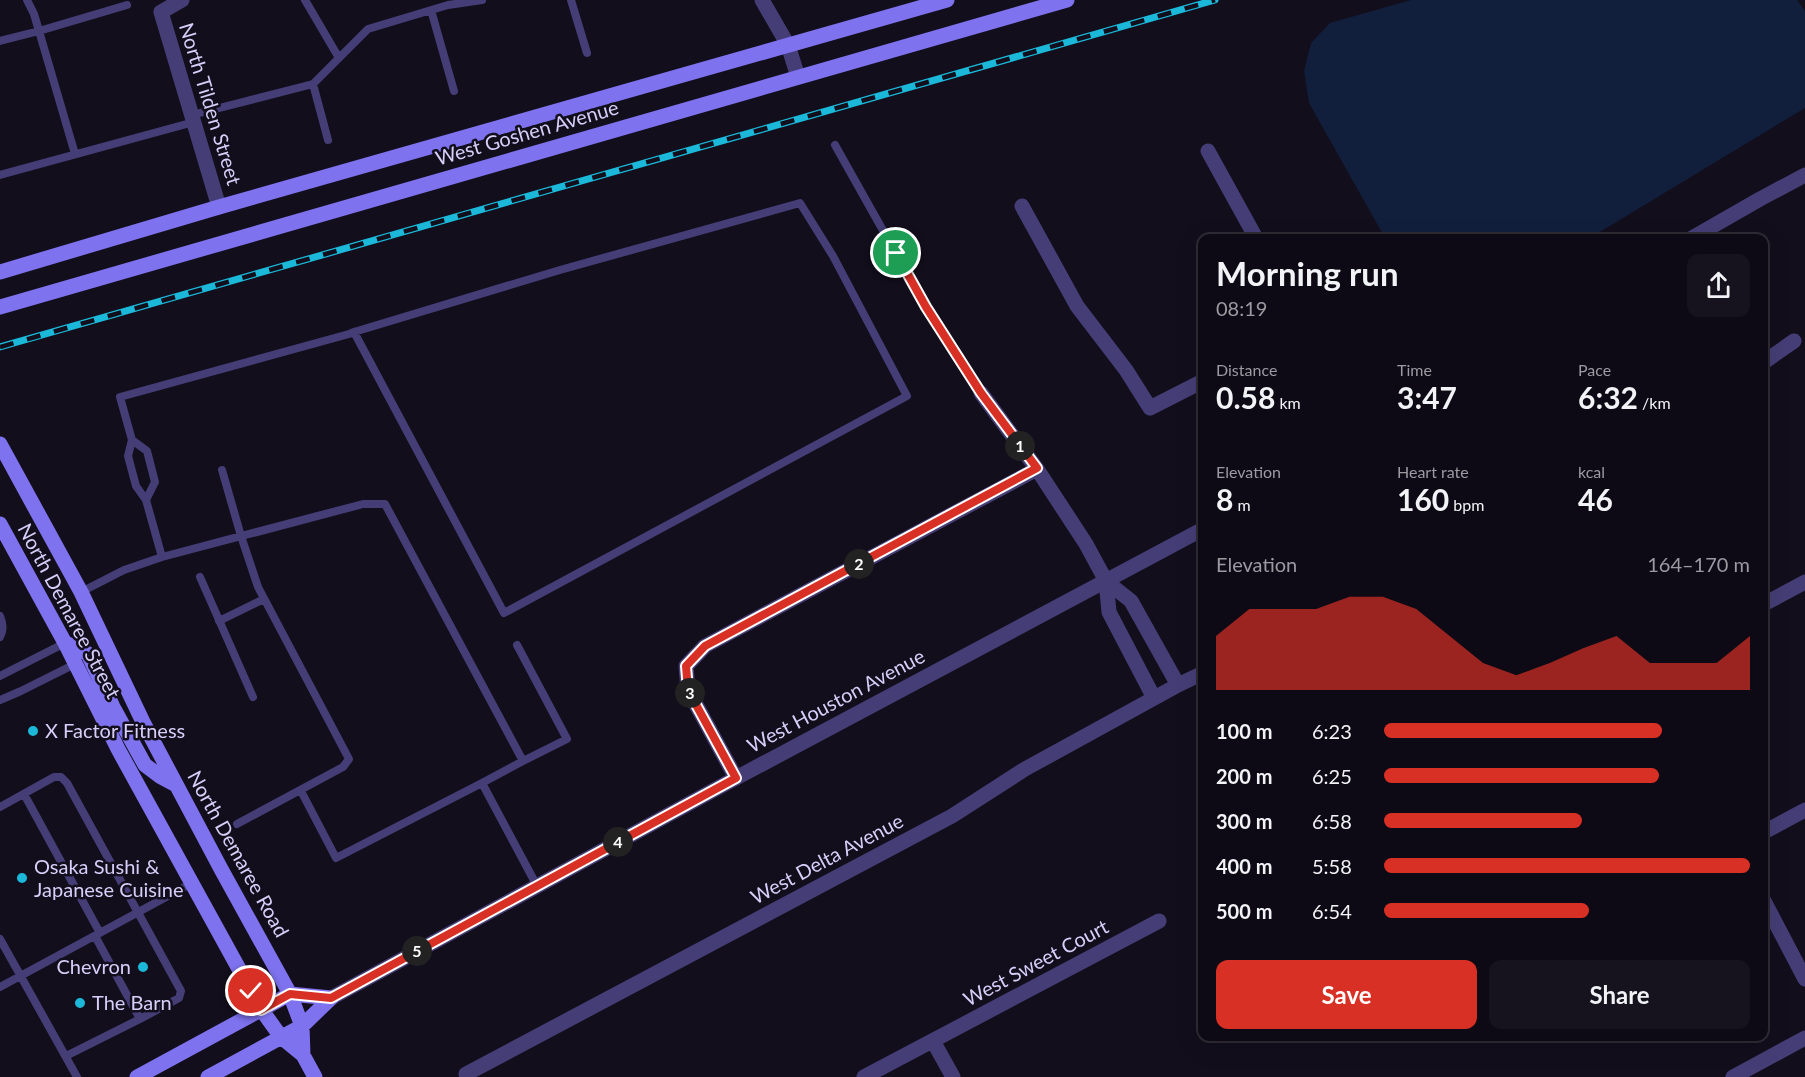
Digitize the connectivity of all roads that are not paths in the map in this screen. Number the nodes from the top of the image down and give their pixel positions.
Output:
1 (27, 0) edge
2 (182, 0) edge
3 (305, 0) edge
4 (482, 0) edge
5 (571, 0) edge
6 (762, 0) edge
7 (947, 0) edge
8 (1067, 0) edge
9 (447, 3) edge
10 (127, 5) dead end
11 (431, 10) junction
12 (39, 31) junction
13 (0, 41) edge
14 (788, 45) junction
15 (586, 53) dead end
16 (339, 58) junction
17 (798, 76) junction
18 (312, 84) junction
19 (454, 91) dead end
20 (193, 119) junction
21 (328, 140) dead end
22 (835, 145) dead end
23 (1208, 151) dead end
24 (75, 154) junction
25 (0, 175) edge
26 (1805, 175) edge
27 (1022, 206) dead end
28 (219, 207) junction
29 (1254, 234) edge
30 (1699, 234) edge
31 (0, 272) edge
32 (0, 307) edge
33 (354, 332) junction
34 (1794, 341) dead end
35 (1768, 359) edge
36 (1198, 384) edge
37 (981, 393) joint
38 (132, 440) junction
39 (0, 444) edge
40 (1037, 468) junction
41 (222, 470) dead end
42 (146, 500) junction
43 (0, 524) edge
44 (1198, 532) edge
45 (241, 536) junction
46 (162, 557) junction
47 (200, 577) dead end
48 (1106, 581) junction
49 (1805, 582) edge
50 (81, 592) junction
51 (264, 599) junction
52 (1768, 602) edge
53 (0, 616) edge
54 (219, 621) junction
55 (0, 637) edge
56 (65, 643) junction
57 (517, 645) dead end
58 (112, 655) joint
59 (75, 664) junction
60 (1198, 675) edge
61 (0, 676) edge
62 (1178, 685) junction
63 (253, 697) dead end
64 (1154, 698) junction
65 (0, 700) edge
66 (523, 761) junction
67 (736, 778) junction
68 (482, 783) junction
69 (176, 785) junction
70 (301, 790) junction
71 (24, 794) junction
72 (0, 807) edge
73 (1805, 810) edge
74 (237, 824) dead end
75 (1768, 830) edge
76 (192, 883) junction
77 (537, 886) junction
78 (1768, 909) edge
79 (138, 913) junction
80 (1159, 921) dead end
81 (97, 935) junction
82 (0, 939) edge
83 (21, 976) junction
84 (1805, 979) edge
85 (0, 987) edge
86 (290, 994) junction
87 (331, 998) junction
88 (261, 1010) junction
89 (140, 1019) junction
90 (302, 1026) junction
91 (281, 1038) junction
92 (1805, 1038) edge
93 (933, 1041) junction
94 (303, 1055) junction
95 (66, 1056) junction
96 (467, 1075) edge
97 (77, 1077) edge
98 (137, 1077) edge
99 (208, 1077) edge
100 (315, 1077) edge
101 (864, 1077) edge
102 (953, 1077) edge
103 (1733, 1077) edge

1 - 12 lane
2 - 20 street, North Tilden Street
3 - 16 lane
4 - 9 lane
5 - 15 lane
6 - 14 street
7 - 14 main road, West Goshen Avenue
8 - 17 main road, West Goshen Avenue
9 - 11 lane
10 - 12 lane
11 - 16 lane
11 - 19 lane
12 - 13 lane
12 - 24 lane
14 - 17 street
14 - 28 main road, West Goshen Avenue
16 - 18 lane
17 - 32 main road, West Goshen Avenue
18 - 20 lane
18 - 21 lane
20 - 24 lane
20 - 28 street, North Tilden Street
22 - 37 lane
23 - 29 street
24 - 25 lane
26 - 30 street
27 - 36 street
28 - 31 main road, West Goshen Avenue
33 - 33 lane
33 - 38 lane
34 - 35 street
37 - 40 street
38 - 42 lane
38 - 42 lane
39 - 50 main road, North Demaree Street
40 - 48 street
40 - 67 street
41 - 45 lane
42 - 46 lane
43 - 56 main road, North Demaree Street
44 - 48 street, West Houston Avenue
45 - 46 lane
45 - 51 lane
45 - 66 lane
46 - 50 lane
47 - 54 lane
48 - 62 street
48 - 64 street
48 - 67 street, West Houston Avenue
49 - 52 street
50 - 58 main road, North Demaree Street
51 - 54 lane
51 - 70 lane
53 - 55 lane
54 - 63 lane
56 - 59 main road, North Demaree Street
56 - 61 lane
56 - 69 main road
57 - 66 lane
58 - 69 main road, North Demaree Road
59 - 65 lane
59 - 76 main road, North Demaree Street
60 - 62 street, West Delta Avenue
62 - 64 street, West Delta Avenue
64 - 96 street, West Delta Avenue
66 - 68 lane
67 - 77 street, West Houston Avenue
68 - 70 lane
68 - 77 lane
69 - 86 main road, North Demaree Road
70 - 74 lane
71 - 72 lane
71 - 79 lane
71 - 81 lane
73 - 75 street
76 - 79 lane
76 - 88 main road, North Demaree Street
77 - 87 street, West Houston Avenue
78 - 84 street
79 - 81 lane
79 - 89 lane
80 - 93 street, West Sweet Court
81 - 83 lane
81 - 89 lane
82 - 83 lane
83 - 85 lane
83 - 95 lane
86 - 87 main road
86 - 88 main road
86 - 90 main road, North Demaree Road
87 - 90 main road, West Houston Avenue
88 - 91 main road, North Demaree Street
88 - 98 main road
89 - 95 lane
90 - 91 main road, West Houston Avenue
90 - 94 main road, North Demaree Road
91 - 94 main road, North Demaree Street
91 - 99 main road, West Houston Avenue
92 - 103 street
93 - 101 street, West Sweet Court
93 - 102 street
94 - 100 main road, North Demaree Road
95 - 97 lane

